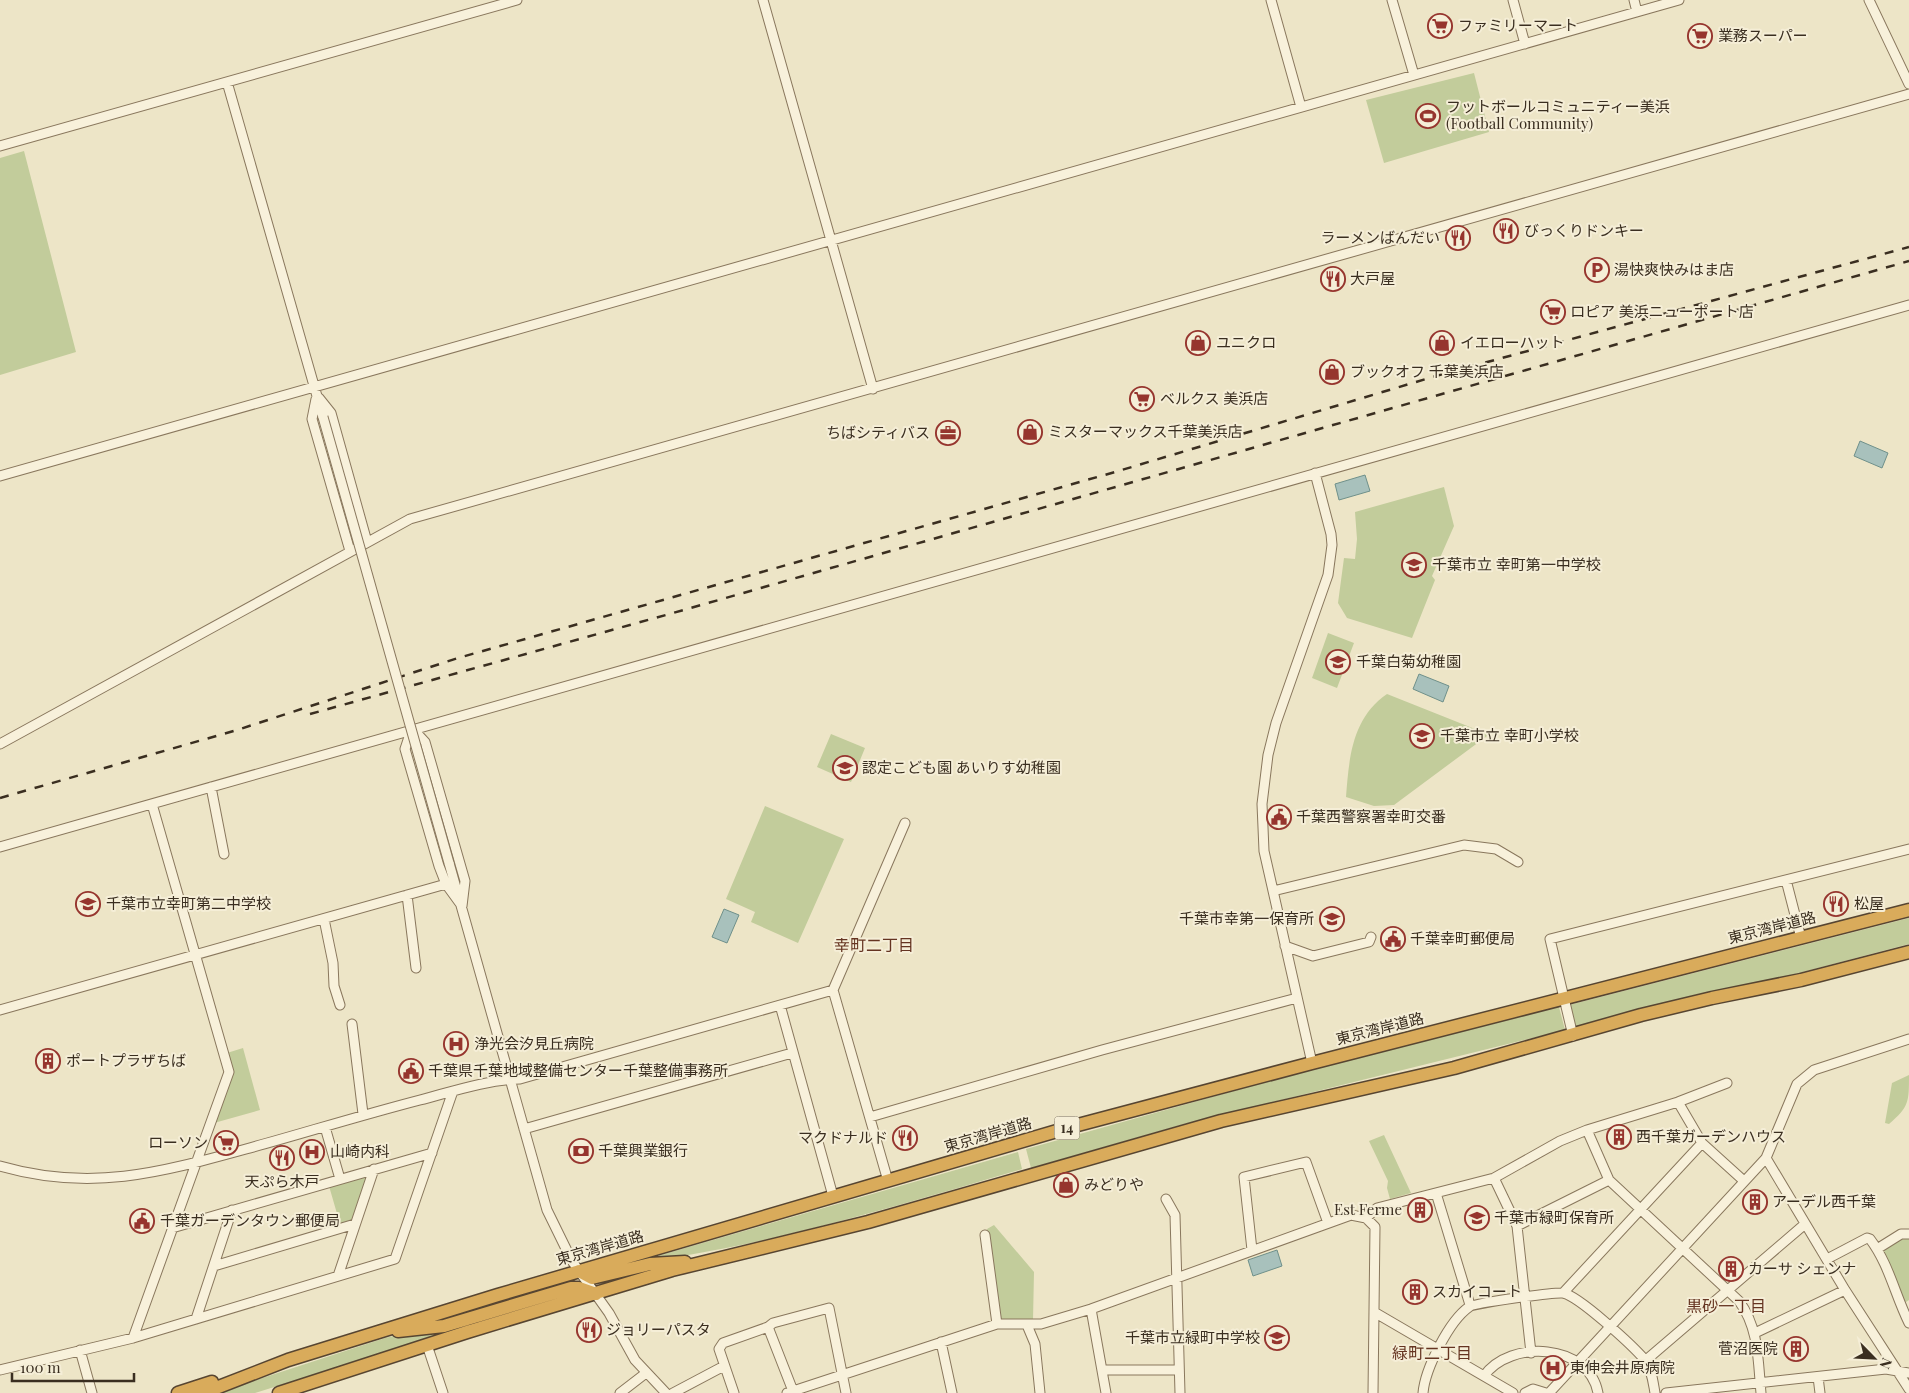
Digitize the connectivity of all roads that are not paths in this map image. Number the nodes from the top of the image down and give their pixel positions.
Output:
1 (517, 0) edge
2 (763, 0) edge
3 (1271, 0) edge
4 (1392, 0) edge
5 (1513, 0) edge
6 (1634, 0) edge
7 (1679, 0) edge
8 (1869, 0) edge
9 (1637, 12) junction
10 (1525, 44) junction
11 (1414, 75) junction
12 (227, 82) junction
13 (1909, 84) edge
14 (1909, 94) edge
15 (1301, 107) junction
16 (0, 146) edge
17 (832, 241) junction
18 (1909, 305) edge
19 (873, 389) junction
20 (316, 392) junction
21 (1315, 473) junction
22 (0, 476) edge
23 (368, 542) junction
24 (350, 551) junction
25 (412, 728) junction
26 (0, 744) edge
27 (211, 787) junction
28 (152, 804) junction
29 (905, 822) dead end
30 (0, 847) edge
31 (1909, 849) edge
32 (224, 854) dead end
33 (1518, 862) dead end
34 (1786, 880) junction
35 (446, 884) junction
36 (1273, 891) junction
37 (407, 895) junction
38 (462, 906) junction
39 (1909, 910) edge
40 (324, 918) junction
41 (1371, 938) dead end
42 (1801, 938) junction
43 (1285, 946) junction
44 (1909, 952) edge
45 (197, 954) junction
46 (416, 968) dead end
47 (833, 990) junction
48 (1297, 998) junction
49 (1563, 999) junction
50 (340, 1005) dead end
51 (780, 1005) junction
52 (0, 1010) edge
53 (352, 1024) dead end
54 (1572, 1036) junction
55 (1909, 1039) edge
56 (792, 1053) junction
57 (1312, 1062) junction
58 (510, 1079) junction
59 (1727, 1083) dead end
60 (453, 1091) junction
61 (1678, 1102) junction
62 (363, 1114) junction
63 (870, 1117) junction
64 (325, 1127) junction
65 (524, 1129) junction
66 (1587, 1130) junction
67 (1702, 1143) junction
68 (432, 1153) junction
69 (1766, 1158) junction
70 (198, 1162) junction
71 (0, 1166) edge
72 (374, 1170) junction
73 (1494, 1178) junction
74 (340, 1179) junction
75 (1609, 1180) junction
76 (888, 1181) junction
77 (1744, 1181) junction
78 (1436, 1193) junction
79 (833, 1196) junction
80 (1166, 1199) dead end
81 (232, 1210) junction
82 (1641, 1210) junction
83 (1366, 1218) junction
84 (1328, 1223) junction
85 (355, 1224) junction
86 (1806, 1224) junction
87 (1517, 1226) junction
88 (172, 1228) junction
89 (985, 1234) dead end
90 (1909, 1234) edge
91 (1683, 1247) junction
92 (1877, 1249) junction
93 (1252, 1250) junction
94 (1827, 1259) junction
95 (703, 1262) junction
96 (214, 1266) junction
97 (579, 1271) junction
98 (338, 1276) junction
99 (1178, 1276) junction
100 (1727, 1290) junction
101 (1845, 1290) junction
102 (1563, 1293) junction
103 (596, 1294) junction
104 (1525, 1298) junction
105 (1470, 1306) junction
106 (1091, 1309) junction
107 (1374, 1312) junction
108 (196, 1319) junction
109 (1909, 1323) edge
110 (997, 1324) junction
111 (1027, 1325) junction
112 (768, 1327) junction
113 (1609, 1327) junction
114 (378, 1333) junction
115 (1755, 1333) junction
116 (133, 1338) junction
117 (941, 1342) junction
118 (427, 1345) junction
119 (80, 1350) junction
120 (1439, 1350) junction
121 (1530, 1353) junction
122 (1645, 1361) junction
123 (1576, 1362) junction
124 (724, 1366) junction
125 (0, 1370) edge
126 (1103, 1370) junction
127 (1180, 1370) junction
128 (1896, 1371) junction
129 (646, 1373) junction
130 (1909, 1373) edge
131 (842, 1376) junction
132 (1484, 1376) junction
133 (1818, 1377) junction
134 (235, 1379) junction
135 (1760, 1383) junction
136 (1909, 1389) edge
137 (1707, 1391) edge
138 (790, 1392) edge
139 (92, 1393) edge
140 (178, 1393) edge
141 (203, 1393) edge
142 (279, 1393) edge
143 (443, 1393) edge
144 (620, 1393) edge
145 (666, 1393) edge
146 (673, 1393) edge
147 (734, 1393) edge
148 (846, 1393) edge
149 (952, 1393) edge
150 (1040, 1393) edge
151 (1106, 1393) edge
152 (1180, 1393) edge
153 (1374, 1393) edge
154 (1423, 1393) edge
155 (1513, 1393) edge
156 (1525, 1393) edge
157 (1547, 1393) edge
158 (1598, 1393) edge
159 (1655, 1393) edge
160 (1666, 1393) edge
161 (1761, 1393) edge
162 (1820, 1393) edge

1 - 12 street
2 - 17 street
3 - 15 street
4 - 11 street
5 - 10 street
6 - 9 street
7 - 9 street
8 - 13 street
9 - 10 street
10 - 11 street
11 - 15 street
12 - 16 street
12 - 20 street
14 - 19 street
15 - 17 street
17 - 19 street
17 - 20 street
18 - 21 street
19 - 23 street
20 - 22 street
20 - 23 street
20 - 24 street
20 - 38 street, bridge
21 - 25 street
21 - 36 street
23 - 24 street
24 - 26 street
25 - 27 street
25 - 35 street
25 - 38 street
27 - 28 street
27 - 32 street
28 - 30 street
28 - 45 street
29 - 47 street
31 - 34 street
33 - 36 street
34 - 42 street
34 - 49 street
35 - 37 street
35 - 38 street
36 - 43 street
37 - 40 street
37 - 46 street
38 - 58 street
39 - 42 highway, 東京湾岸道路 / 14
40 - 45 street
40 - 50 street
41 - 43 street
42 - 49 highway, 東京湾岸道路 / 14
43 - 48 street
44 - 54 highway, 14
45 - 52 street
45 - 70 street
47 - 51 street
47 - 63 street
48 - 57 street
48 - 63 street
49 - 54 street
49 - 57 highway, 東京湾岸道路 / 14
51 - 56 street
51 - 58 street
53 - 62 street
54 - 95 highway, 14
55 - 69 street
56 - 65 street
56 - 79 street
57 - 76 highway, 東京湾岸道路 / 14
58 - 60 street
58 - 65 street
59 - 61 street
60 - 62 street
60 - 68 street
61 - 66 street
61 - 67 street
62 - 64 street
63 - 76 street
64 - 70 street
64 - 74 street
65 - 97 street
66 - 73 street
66 - 75 street
67 - 77 street
67 - 82 street
68 - 72 street
68 - 98 street
69 - 77 street
69 - 86 street
70 - 71 street
70 - 88 street
72 - 74 street
72 - 85 street
73 - 78 street
73 - 87 street
74 - 81 street
75 - 82 street
75 - 87 street
76 - 79 highway, 東京湾岸道路 / 14
77 - 91 street
78 - 83 street
78 - 105 street
79 - 97 highway, 東京湾岸道路 / 14
80 - 99 street
81 - 88 street
81 - 96 street
82 - 91 street
82 - 102 street
83 - 84 street
83 - 107 street
84 - 93 street
84 - 93 street
85 - 96 street
85 - 98 street
86 - 94 street
86 - 100 street
87 - 104 street
88 - 116 street
89 - 110 street
90 - 92 street
91 - 100 street
91 - 113 street
92 - 94 street
92 - 109 street
93 - 99 street
94 - 101 street
95 - 97 highway
95 - 103 highway, 14
96 - 108 street
97 - 103 street
97 - 114 highway, 東京湾岸道路 / 14
98 - 108 street
99 - 106 street
99 - 127 street
100 - 115 street
100 - 122 street
101 - 115 street
101 - 128 street
102 - 104 street
102 - 113 street
103 - 114 highway
103 - 118 highway, 14
103 - 129 street
104 - 105 street
104 - 121 street
105 - 120 street
106 - 111 street
106 - 126 street
107 - 120 street
107 - 153 street
108 - 116 street
110 - 111 street
110 - 117 street
111 - 150 street
112 - 124 street
112 - 131 street
112 - 138 street
113 - 122 street
113 - 123 street
114 - 134 highway, 東京湾岸道路 / 14
115 - 135 street
116 - 119 street
117 - 131 street
117 - 149 street
118 - 142 highway, 14
118 - 143 street
119 - 125 street
119 - 139 street
120 - 132 street
120 - 154 street
121 - 123 street
121 - 132 street
122 - 159 street
123 - 157 street
123 - 158 street
124 - 146 street
124 - 147 street
126 - 127 street
126 - 151 street
127 - 152 street
128 - 130 street
128 - 133 street
128 - 136 street
129 - 144 street
129 - 145 street
131 - 138 street
131 - 148 street
132 - 155 street
133 - 135 street
133 - 162 street
134 - 140 highway, 14
134 - 141 highway, 東京湾岸道路
135 - 137 street
135 - 161 street
137 - 160 street
156 - 157 street

